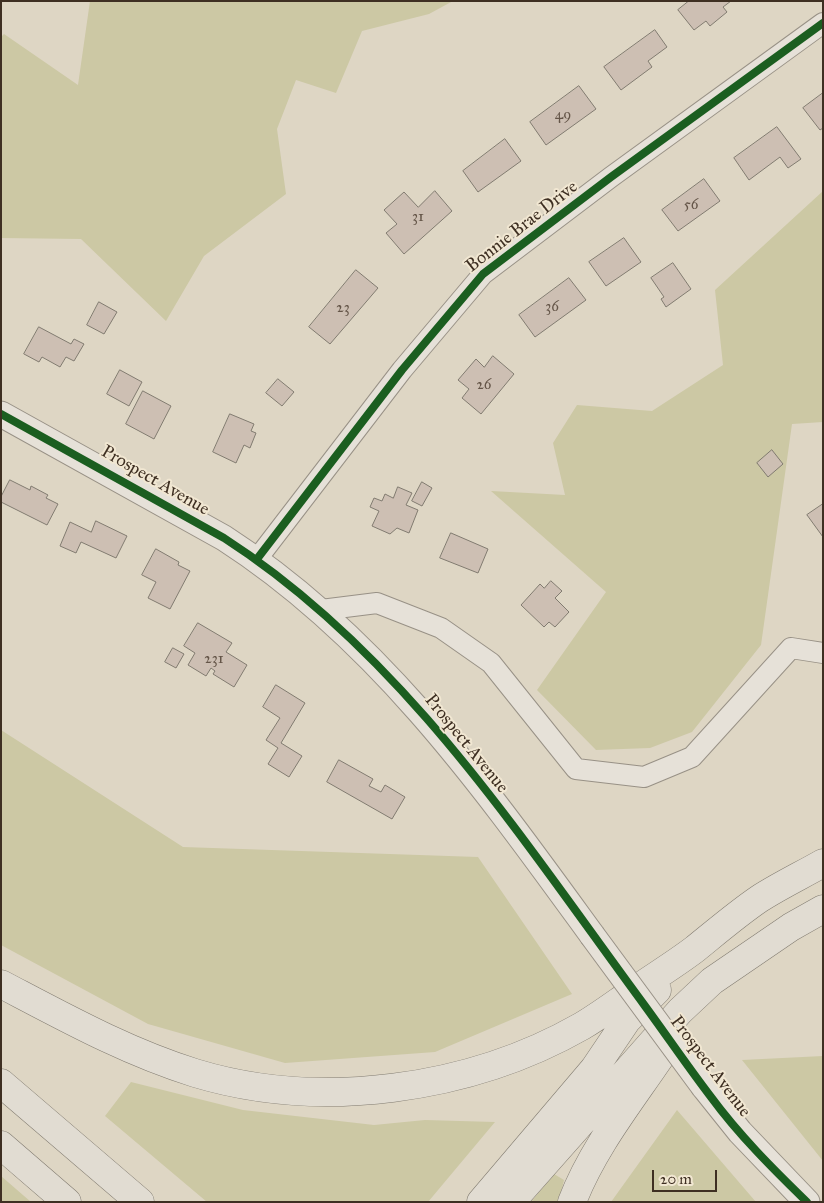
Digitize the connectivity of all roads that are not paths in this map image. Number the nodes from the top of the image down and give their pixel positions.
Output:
1 (823, 23) edge
2 (1, 414) edge
3 (257, 559) junction
4 (321, 610) junction
5 (823, 653) edge
6 (823, 864) edge
7 (823, 909) edge
8 (691, 952) junction
9 (712, 981) junction
10 (1, 984) edge
11 (1, 1083) edge
12 (1, 1145) edge
13 (67, 1202) edge
14 (140, 1202) edge
15 (481, 1202) edge
16 (511, 1202) edge
17 (572, 1202) edge
18 (807, 1202) edge

1 - 3 street, Bonnie Brae Drive
2 - 3 street, Prospect Avenue
3 - 4 street, Prospect Avenue
4 - 5 street
4 - 18 street, Prospect Avenue, bridge
6 - 8 highway
7 - 9 highway
8 - 10 highway
8 - 15 highway
9 - 16 highway
9 - 17 highway
11 - 14 highway
12 - 13 highway

